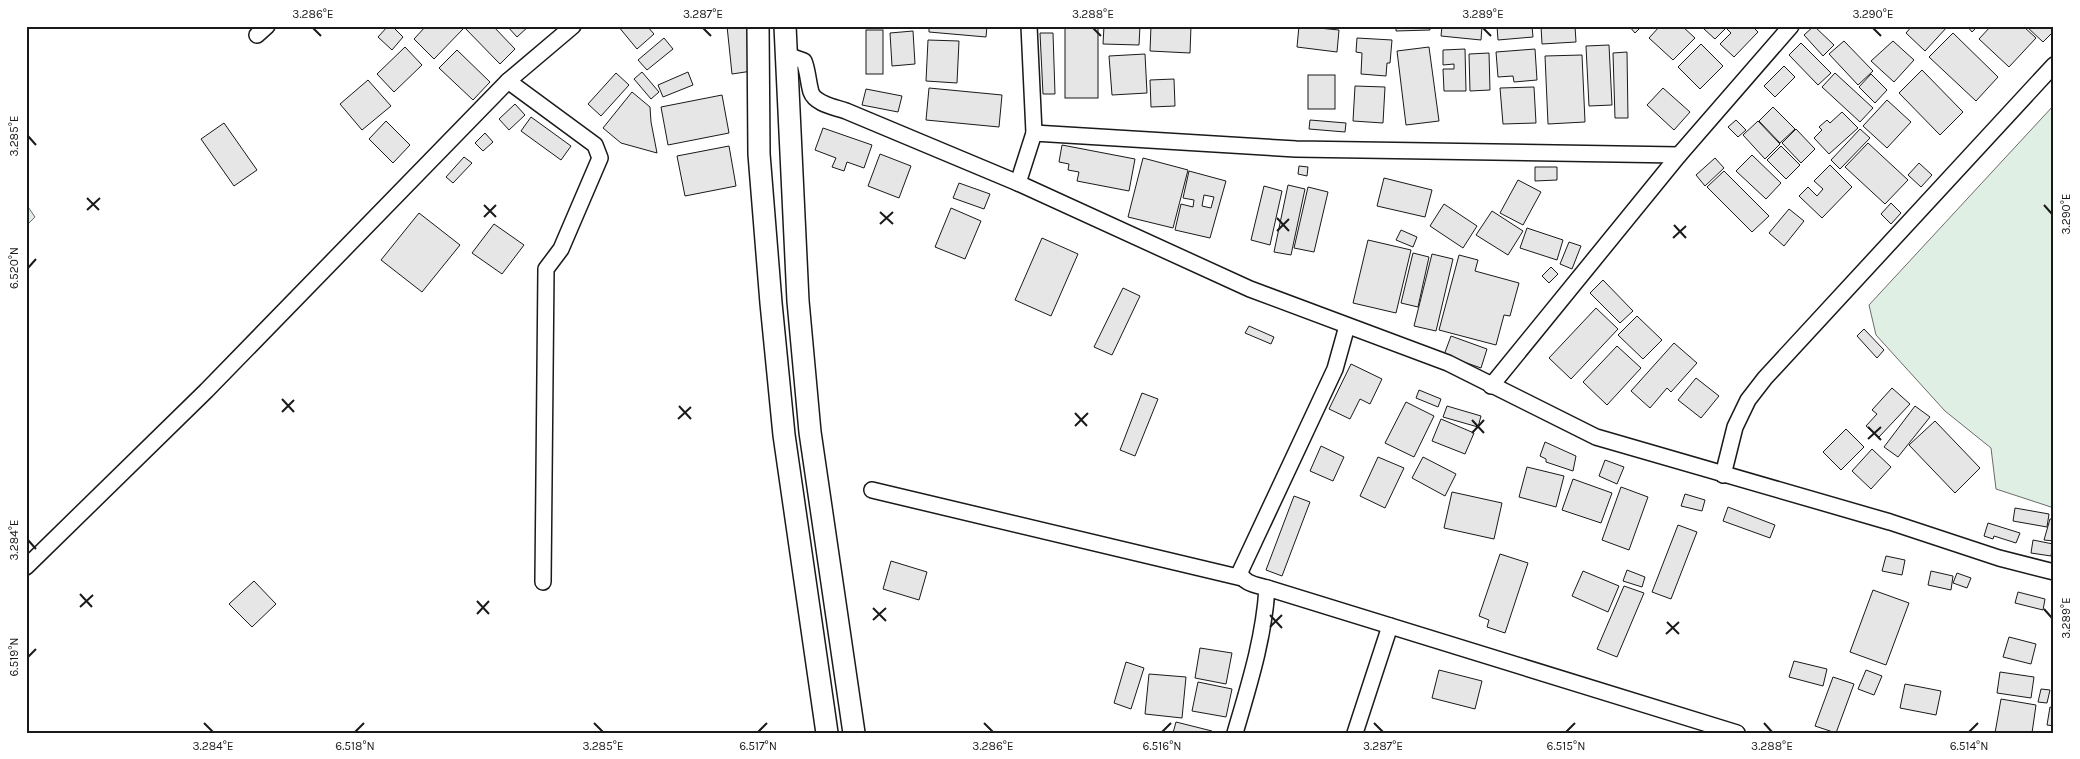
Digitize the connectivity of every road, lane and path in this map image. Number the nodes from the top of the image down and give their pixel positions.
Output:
1 (572, 26) edge
2 (758, 26) edge
3 (785, 26) edge
4 (1029, 26) edge
5 (1791, 26) edge
6 (787, 55) junction
7 (2054, 65) edge
8 (508, 81) junction
9 (1034, 134) junction
10 (1679, 155) junction
11 (1018, 183) junction
12 (1347, 326) junction
13 (1491, 386) junction
14 (1723, 475) junction
15 (872, 490) dead end
16 (26, 567) edge
17 (2054, 572) edge
18 (1242, 578) junction
19 (543, 582) dead end
20 (1267, 588) junction
21 (1390, 626) junction
22 (827, 733) edge
23 (854, 733) edge
24 (1235, 733) edge
25 (1355, 733) edge
26 (1736, 733) edge

1 - 8 street
2 - 22 main road
3 - 6 main road
4 - 9 street
5 - 10 street
6 - 11 street
6 - 23 main road
7 - 14 street
8 - 16 street
8 - 19 street
9 - 10 street
9 - 11 street
10 - 13 street
11 - 12 street
12 - 13 street
12 - 18 street
13 - 14 street
14 - 17 street
15 - 18 street
18 - 20 street
20 - 21 street
20 - 24 street
21 - 25 street
21 - 26 street

